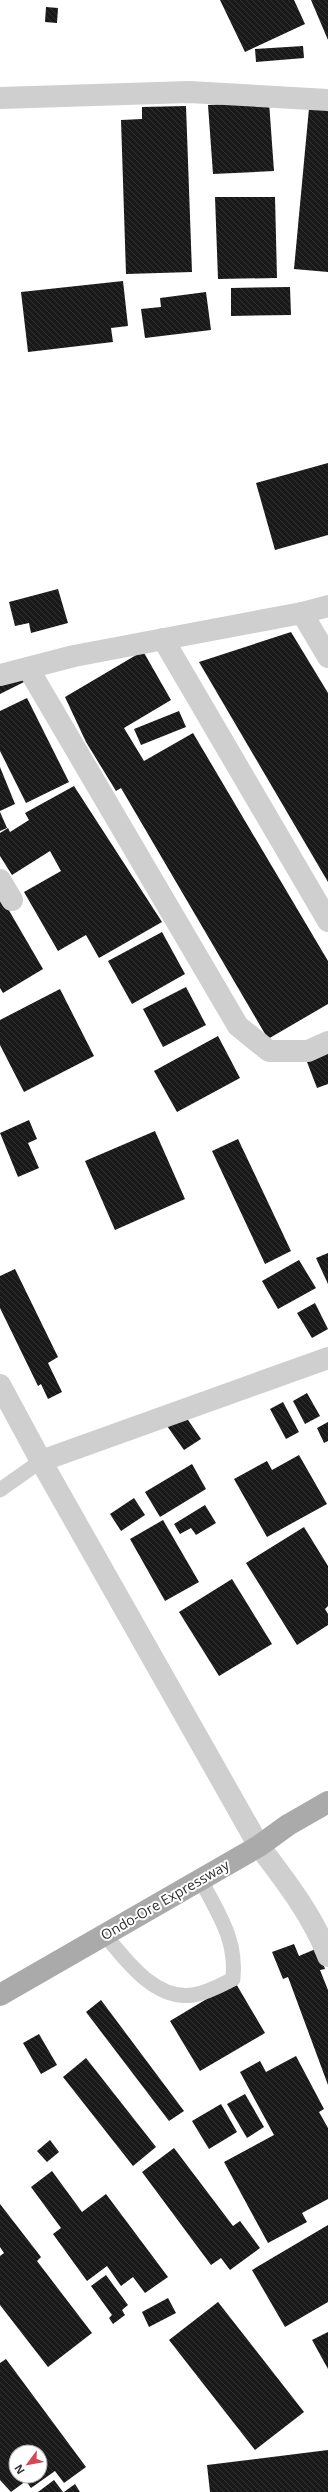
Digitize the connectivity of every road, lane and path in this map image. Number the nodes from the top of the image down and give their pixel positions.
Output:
1 (0, 98) edge
2 (328, 100) edge
3 (328, 606) edge
4 (302, 613) junction
5 (163, 639) junction
6 (328, 657) edge
7 (28, 668) junction
8 (0, 675) edge
9 (0, 880) edge
10 (12, 900) dead end
11 (328, 921) edge
12 (328, 1042) edge
13 (328, 1358) edge
14 (0, 1385) edge
15 (41, 1461) junction
16 (0, 1490) edge
17 (328, 1802) edge
18 (260, 1846) junction
19 (201, 1880) junction
20 (105, 1935) junction
21 (328, 1956) edge
22 (0, 1996) edge

1 - 2 street
3 - 4 street
4 - 5 street
4 - 6 street
5 - 7 street
5 - 11 street
7 - 8 street
7 - 12 street
9 - 10 street
13 - 15 street
14 - 15 street
15 - 16 lane
15 - 18 street
17 - 18 main road, Ondo-Ore Expressway
18 - 19 main road, Ondo-Ore Expressway
18 - 21 street
19 - 20 main road, Ondo-Ore Expressway
19 - 20 lane
20 - 22 main road, Ondo-Ore Expressway

